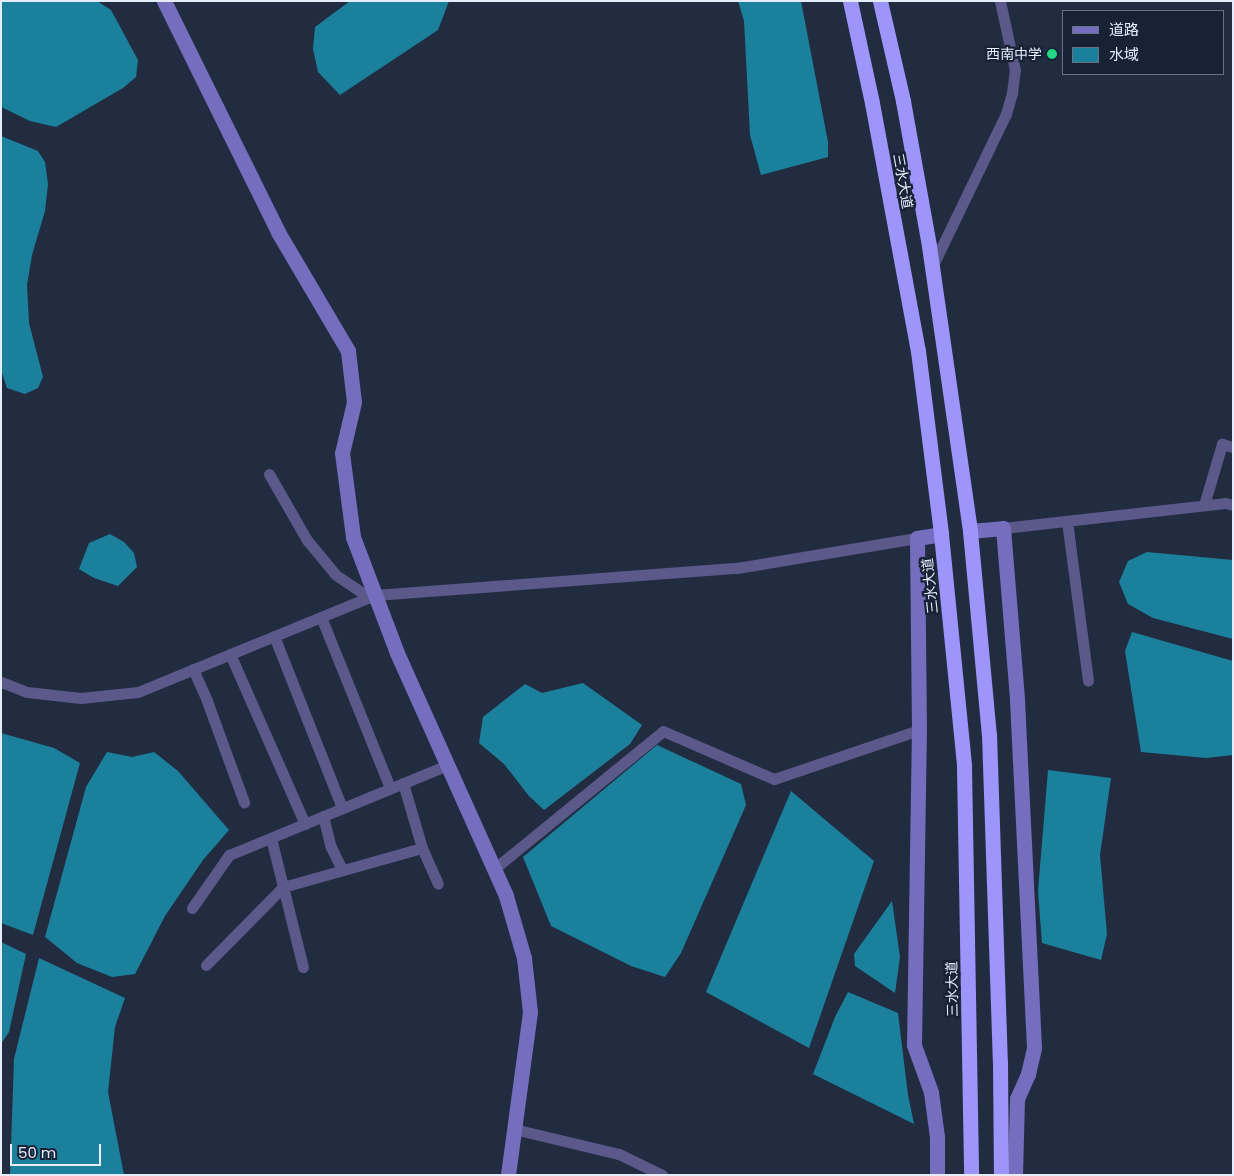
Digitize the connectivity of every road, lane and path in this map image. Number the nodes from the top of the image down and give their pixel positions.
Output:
1 (164, 1) edge
2 (850, 1) edge
3 (880, 1) edge
4 (1000, 1) edge
5 (932, 266) junction
6 (1233, 447) edge
7 (269, 474) dead end
8 (1204, 505) junction
9 (1233, 505) edge
10 (1067, 521) junction
11 (1003, 528) junction
12 (970, 531) junction
13 (941, 534) junction
14 (916, 538) junction
15 (372, 596) junction
16 (321, 617) junction
17 (274, 636) junction
18 (230, 654) junction
19 (193, 669) junction
20 (1088, 681) dead end
21 (1, 682) edge
22 (919, 730) junction
23 (447, 765) junction
24 (403, 783) junction
25 (390, 788) junction
26 (244, 802) dead end
27 (342, 808) junction
28 (323, 816) junction
29 (305, 824) junction
30 (271, 838) junction
31 (422, 848) junction
32 (494, 869) junction
33 (342, 870) junction
34 (438, 884) dead end
35 (283, 886) junction
36 (192, 908) dead end
37 (206, 965) dead end
38 (303, 967) dead end
39 (514, 1129) junction
40 (508, 1175) edge
41 (662, 1175) edge
42 (937, 1175) edge
43 (971, 1175) edge
44 (1001, 1175) edge
45 (1015, 1175) edge

1 - 15 street
2 - 13 highway, 三水大道
3 - 5 highway, 三水大道
4 - 5 street
5 - 12 highway, 三水大道
6 - 8 street
7 - 15 street
8 - 9 street
8 - 10 street
10 - 11 street
10 - 20 street
11 - 12 street
11 - 45 street
12 - 44 highway, 三水大道
13 - 14 street
13 - 43 highway, 三水大道
14 - 15 street
14 - 22 street
15 - 16 street
15 - 23 street
16 - 17 street
16 - 25 street
17 - 18 street
17 - 27 street
18 - 19 street
18 - 29 street
19 - 21 street
19 - 26 street
22 - 32 street
22 - 42 street
23 - 24 street
23 - 32 street
24 - 25 street
24 - 31 street
25 - 27 street
27 - 28 street
28 - 29 street
28 - 33 street
29 - 30 street
30 - 35 street
30 - 36 street
31 - 33 street
31 - 34 street
32 - 39 street
33 - 35 street
35 - 37 street
35 - 38 street
39 - 40 street
39 - 41 street

